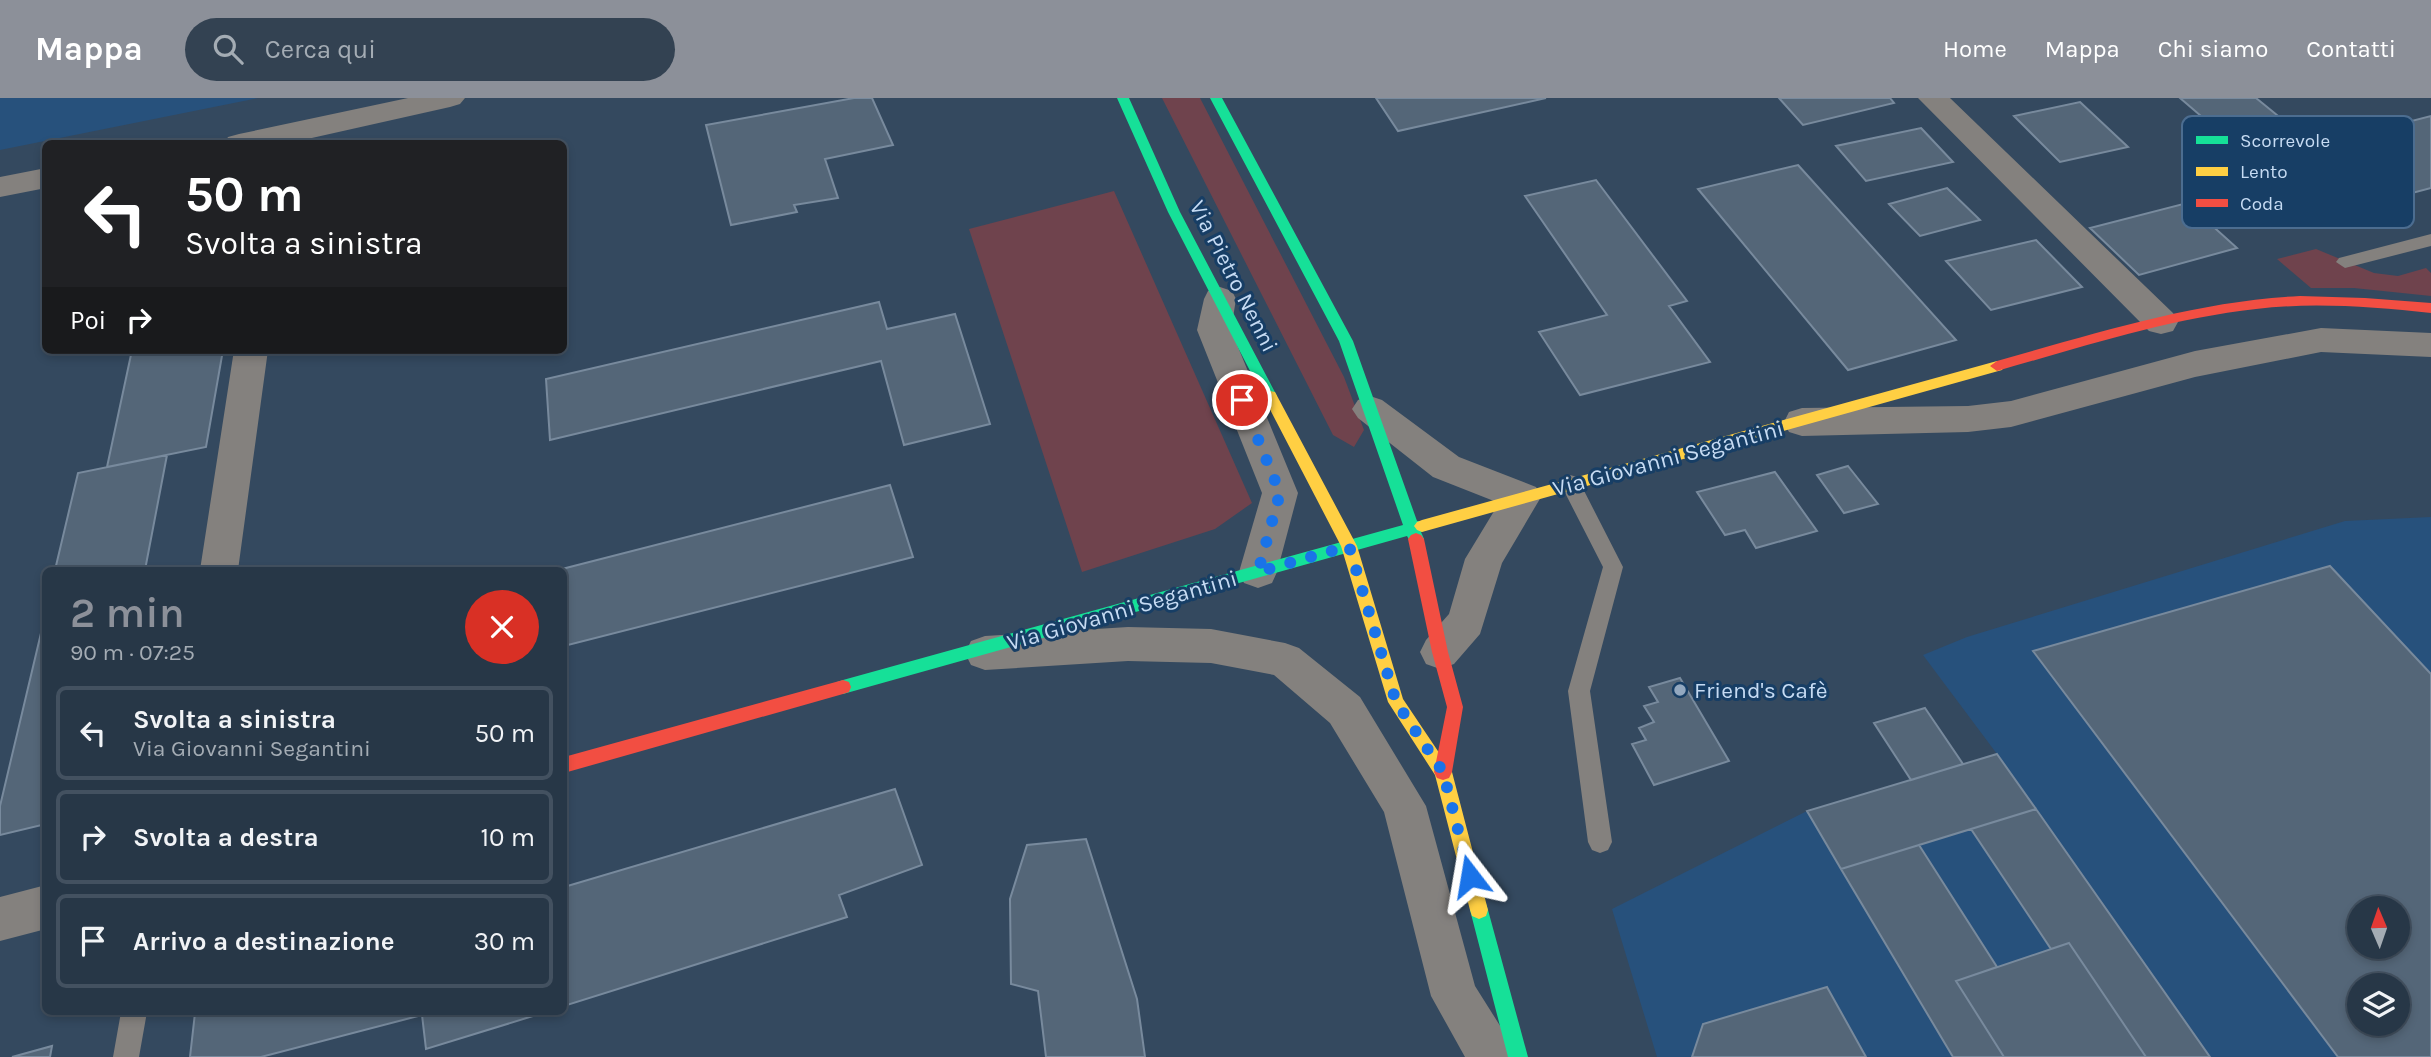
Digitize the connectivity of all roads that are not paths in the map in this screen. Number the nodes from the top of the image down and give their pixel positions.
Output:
1 (450, 98) edge
2 (1123, 98) edge
3 (1216, 98) edge
4 (1933, 98) edge
5 (283, 140) edge
6 (42, 179) edge
7 (0, 187) edge
8 (2431, 240) edge
9 (2345, 262) dead end
10 (1220, 299) junction
11 (2431, 308) edge
12 (2161, 322) junction
13 (2431, 345) edge
14 (250, 354) edge
15 (1370, 409) junction
16 (1802, 422) junction
17 (1570, 484) junction
18 (1523, 496) junction
19 (1414, 529) junction
20 (1349, 546) junction
21 (219, 567) edge
22 (1258, 572) junction
23 (1440, 652) junction
24 (962, 655) junction
25 (567, 764) edge
26 (1443, 772) junction
27 (1600, 842) dead end
28 (42, 908) edge
29 (0, 919) edge
30 (134, 1015) edge
31 (127, 1057) edge
32 (1492, 1057) edge
33 (1518, 1057) edge

1 - 5 street
2 - 10 street, Via Pietro Nenni
3 - 15 street
4 - 12 street
6 - 7 street
8 - 9 lane
10 - 20 street, Via Pietro Nenni
10 - 22 street
11 - 12 street, Via Giovanni Segantini
12 - 16 street, Via Giovanni Segantini
13 - 16 street, Via Giovanni Segantini
14 - 21 street
15 - 18 street
15 - 19 street
16 - 17 street, Via Giovanni Segantini
17 - 18 street, Via Giovanni Segantini
17 - 27 lane
18 - 19 street, Via Giovanni Segantini
18 - 23 street
19 - 20 street, Via Giovanni Segantini
19 - 23 street
20 - 22 street, Via Giovanni Segantini
20 - 26 street, Via Pietro Nenni
22 - 24 street, Via Giovanni Segantini
23 - 26 street
24 - 25 street, Via Giovanni Segantini
24 - 32 street
26 - 33 street
28 - 29 street
30 - 31 lane

